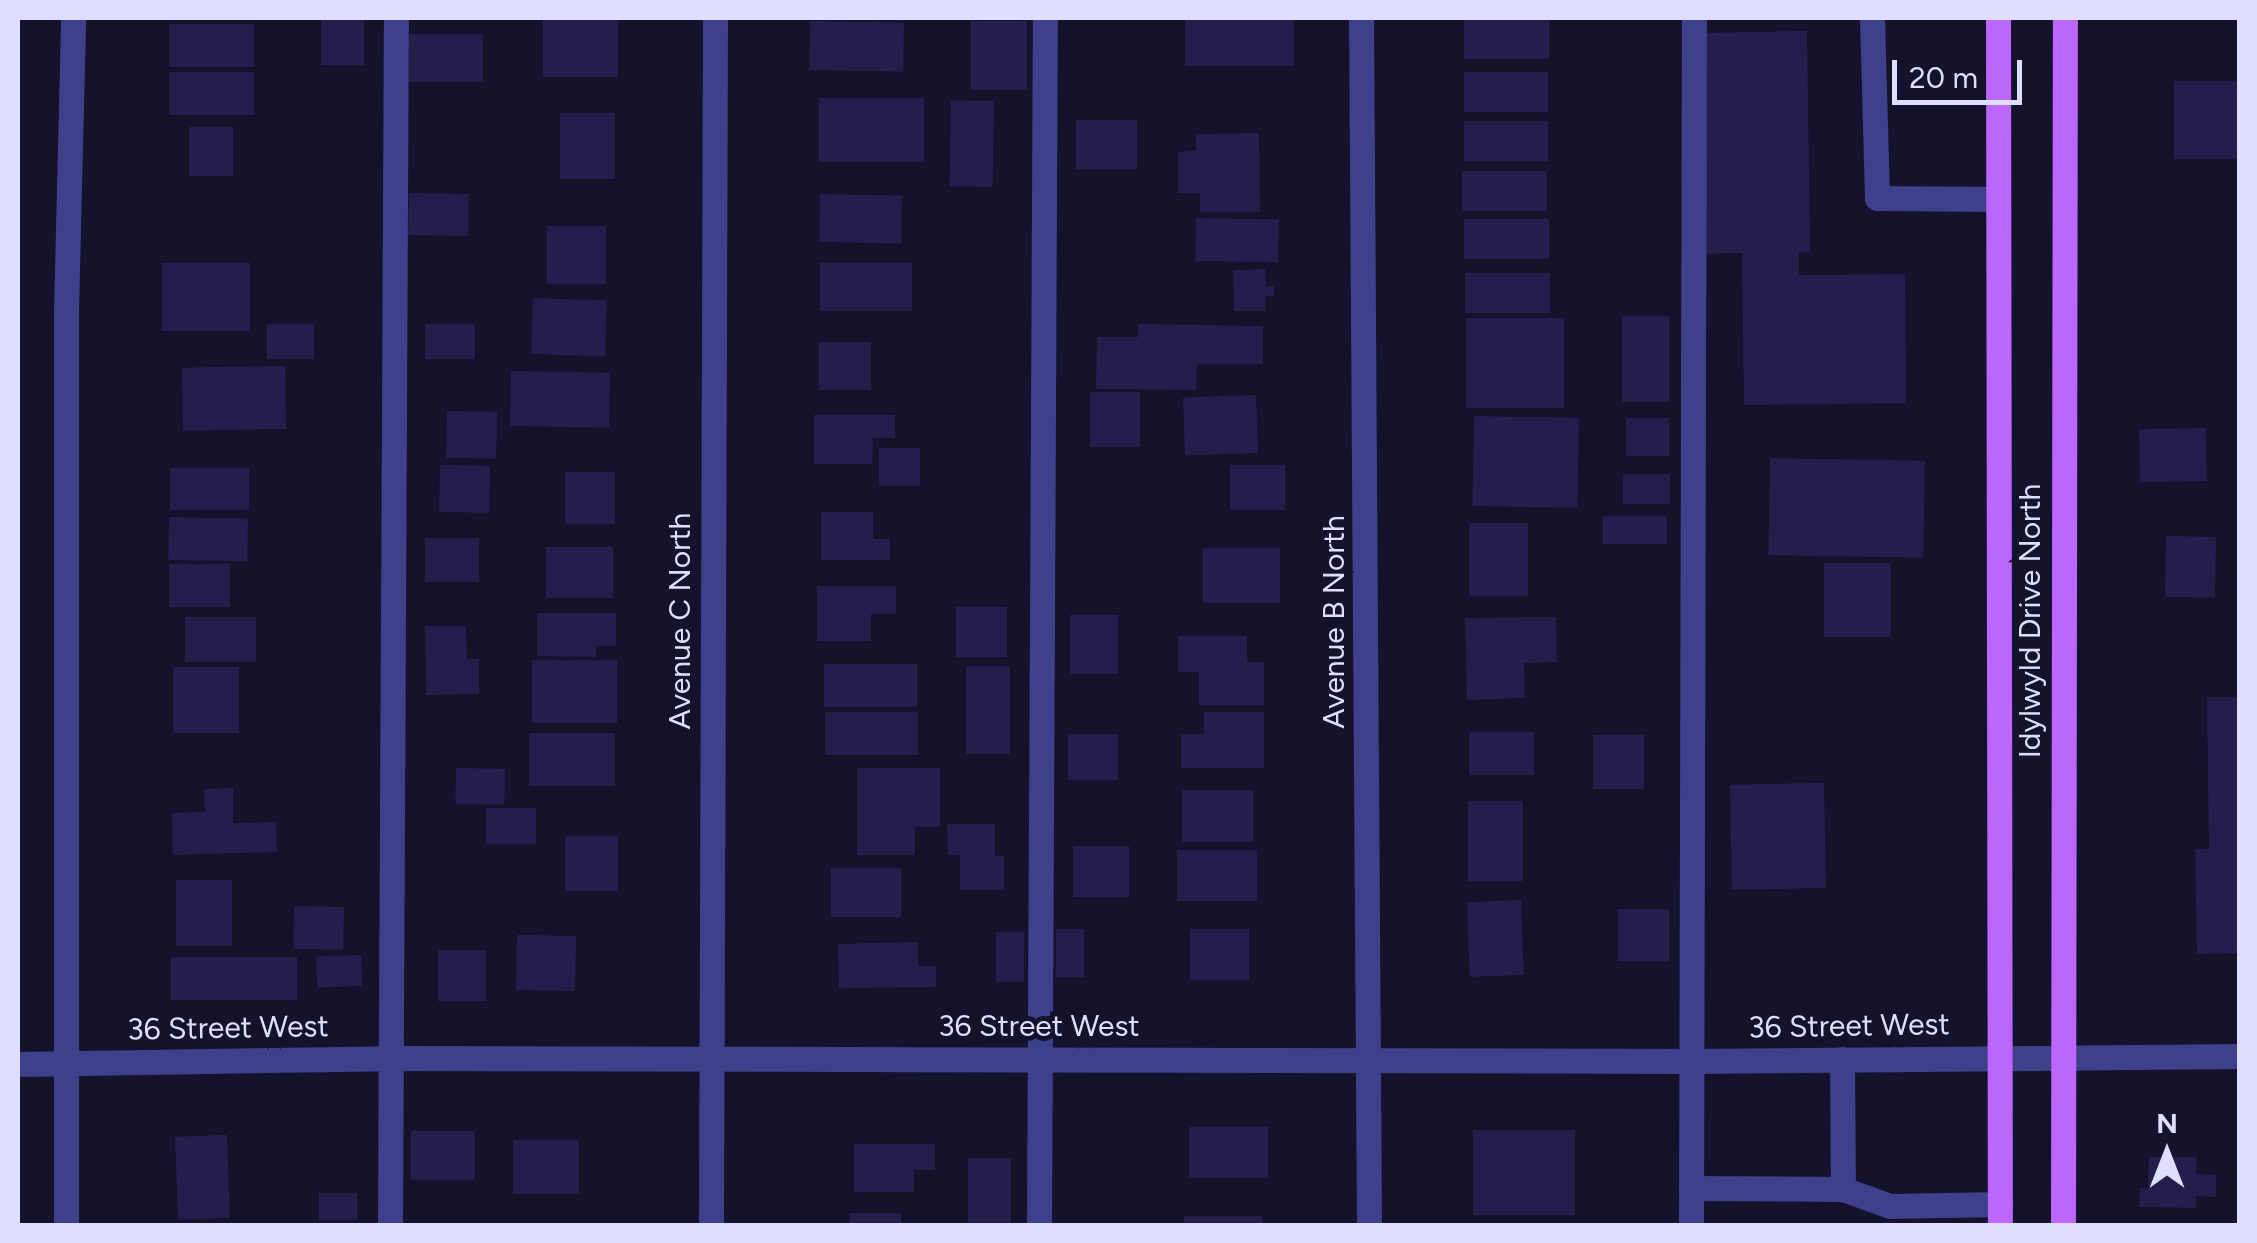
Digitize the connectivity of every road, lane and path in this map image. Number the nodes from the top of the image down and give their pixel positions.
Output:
1 (73, 18) edge
2 (396, 18) edge
3 (715, 18) edge
4 (1045, 18) edge
5 (1361, 18) edge
6 (1694, 18) edge
7 (1872, 18) edge
8 (1998, 18) edge
9 (2065, 18) edge
10 (1998, 199) junction
11 (2060, 1056) junction
12 (2240, 1056) edge
13 (2002, 1057) junction
14 (389, 1058) junction
15 (711, 1058) junction
16 (1370, 1058) junction
17 (1039, 1059) junction
18 (1842, 1059) junction
19 (1691, 1060) junction
20 (18, 1064) edge
21 (66, 1064) junction
22 (1691, 1188) junction
23 (1843, 1189) junction
24 (2000, 1215) edge
25 (1890, 1216) edge
26 (66, 1226) edge
27 (390, 1226) edge
28 (711, 1226) edge
29 (1039, 1226) edge
30 (1369, 1226) edge
31 (1691, 1226) edge
32 (2063, 1226) edge

1 - 21 street
2 - 14 street
3 - 15 street, Avenue C North
4 - 17 street
5 - 16 street, Avenue B North
6 - 19 street
7 - 10 street
8 - 10 main road, Idylwyld Drive North
9 - 11 main road, Idylwyld Drive North
10 - 13 main road, Idylwyld Drive North
11 - 12 street, 36 Street West
11 - 13 street, 36 Street West
11 - 32 main road, Idylwyld Drive North
13 - 18 street, 36 Street West
13 - 24 main road, Idylwyld Drive North
14 - 15 street, 36 Street West
14 - 21 street, 36 Street West
14 - 27 street
15 - 17 street, 36 Street West
15 - 28 street, Avenue C North
16 - 17 street, 36 Street West
16 - 19 street, 36 Street West
16 - 30 street, Avenue B North
17 - 29 street
18 - 19 street, 36 Street West
18 - 23 street
19 - 22 street
20 - 21 street, 36 Street West
21 - 26 street
22 - 23 street
22 - 31 street
23 - 25 street
24 - 25 street

